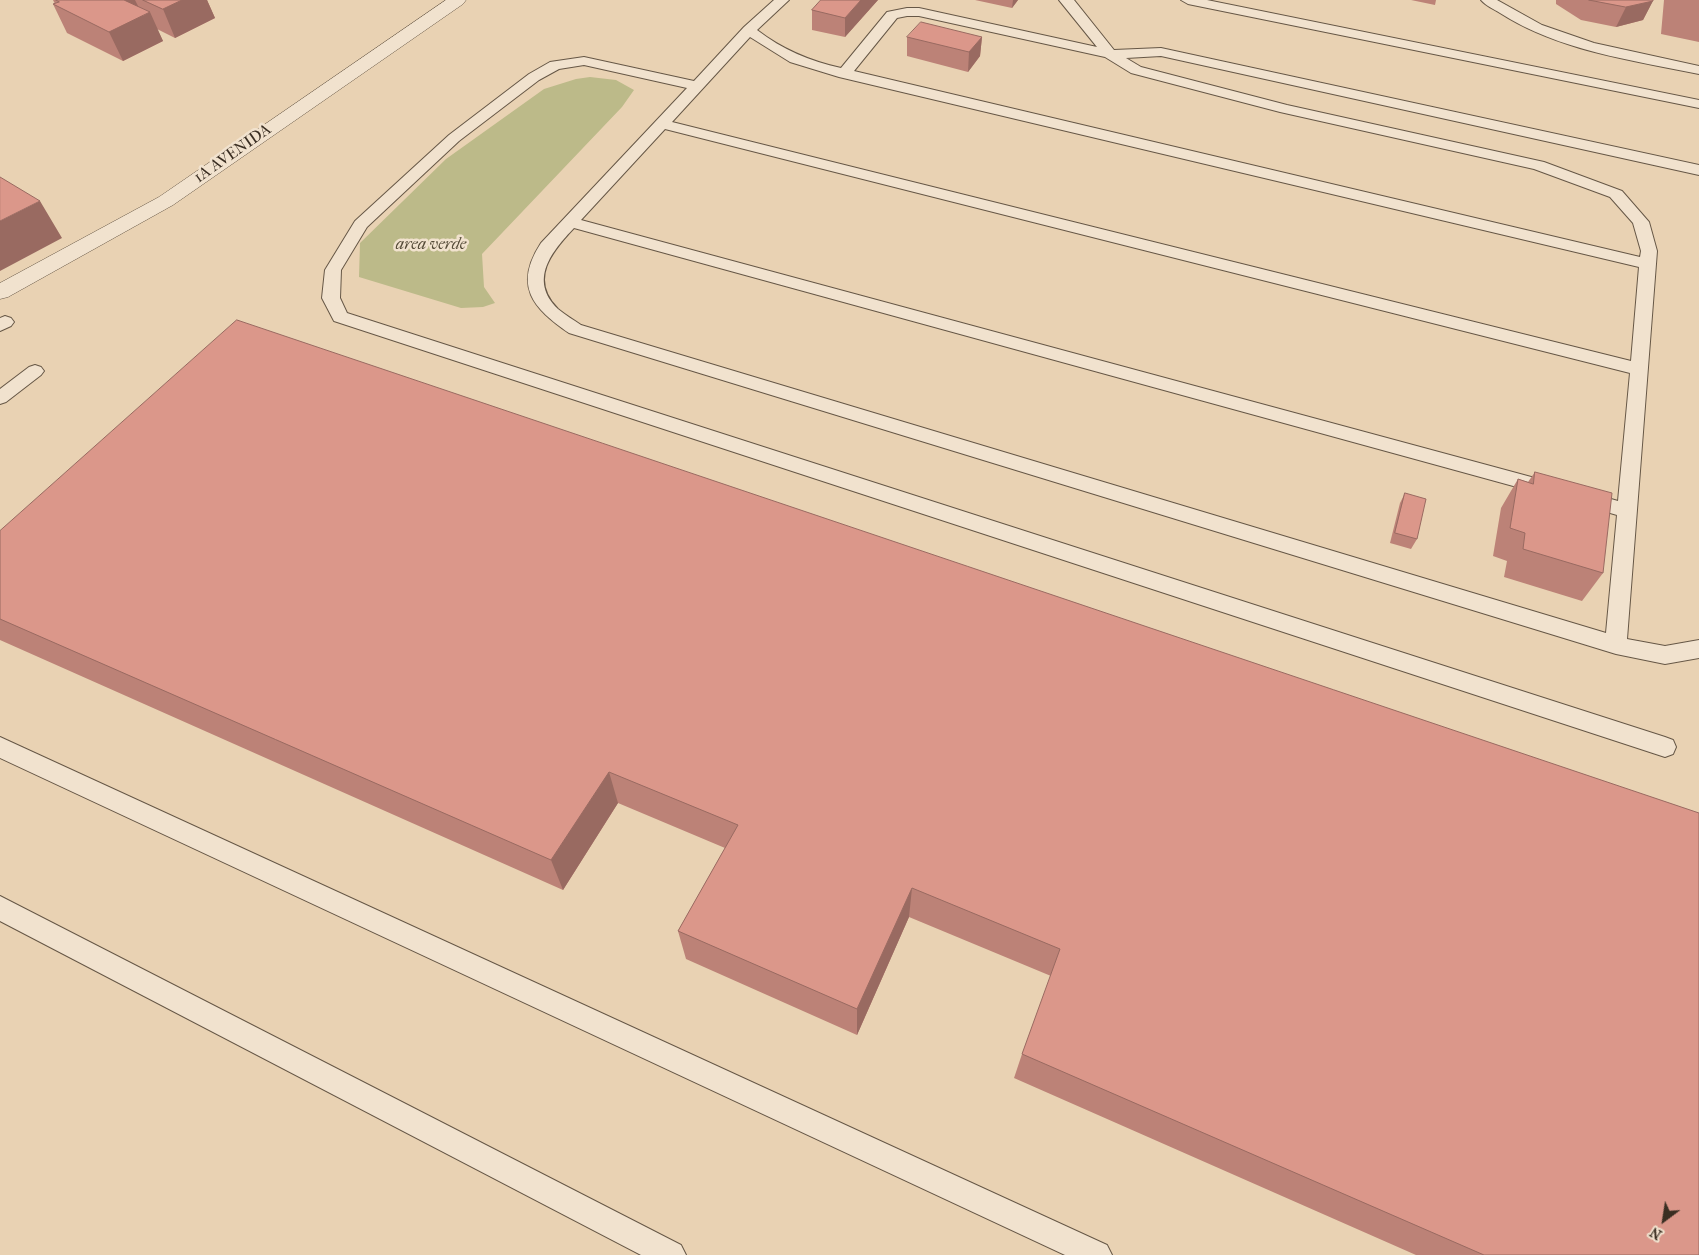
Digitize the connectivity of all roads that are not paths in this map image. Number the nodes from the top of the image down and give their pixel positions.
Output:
1 (456, 0) edge
2 (782, 0) edge
3 (1066, 0) edge
4 (1188, 0) edge
5 (1488, 0) edge
6 (906, 6) edge
7 (750, 30) junction
8 (1110, 54) junction
9 (1699, 70) edge
10 (844, 74) junction
11 (697, 86) junction
12 (1699, 104) edge
13 (664, 124) junction
14 (1699, 170) edge
15 (572, 222) junction
16 (1648, 264) junction
17 (0, 292) edge
18 (1639, 369) junction
19 (35, 371) dead end
20 (0, 398) edge
21 (1627, 511) junction
22 (1616, 645) junction
23 (1699, 649) edge
24 (1666, 747) dead end
25 (0, 748) edge
26 (0, 908) edge
27 (670, 1255) edge
28 (1097, 1255) edge

1 - 17 street, 1A AVENIDA
2 - 7 lane
3 - 8 lane
4 - 12 lane
5 - 9 lane
6 - 8 lane
6 - 10 lane
7 - 10 lane
7 - 11 lane
8 - 14 lane
8 - 16 lane
10 - 16 lane
11 - 13 lane
11 - 24 lane
13 - 15 lane
13 - 18 lane
15 - 21 lane
15 - 22 lane
16 - 18 lane
18 - 21 lane
19 - 20 lane
21 - 22 lane
22 - 23 lane
25 - 28 lane
26 - 27 lane

